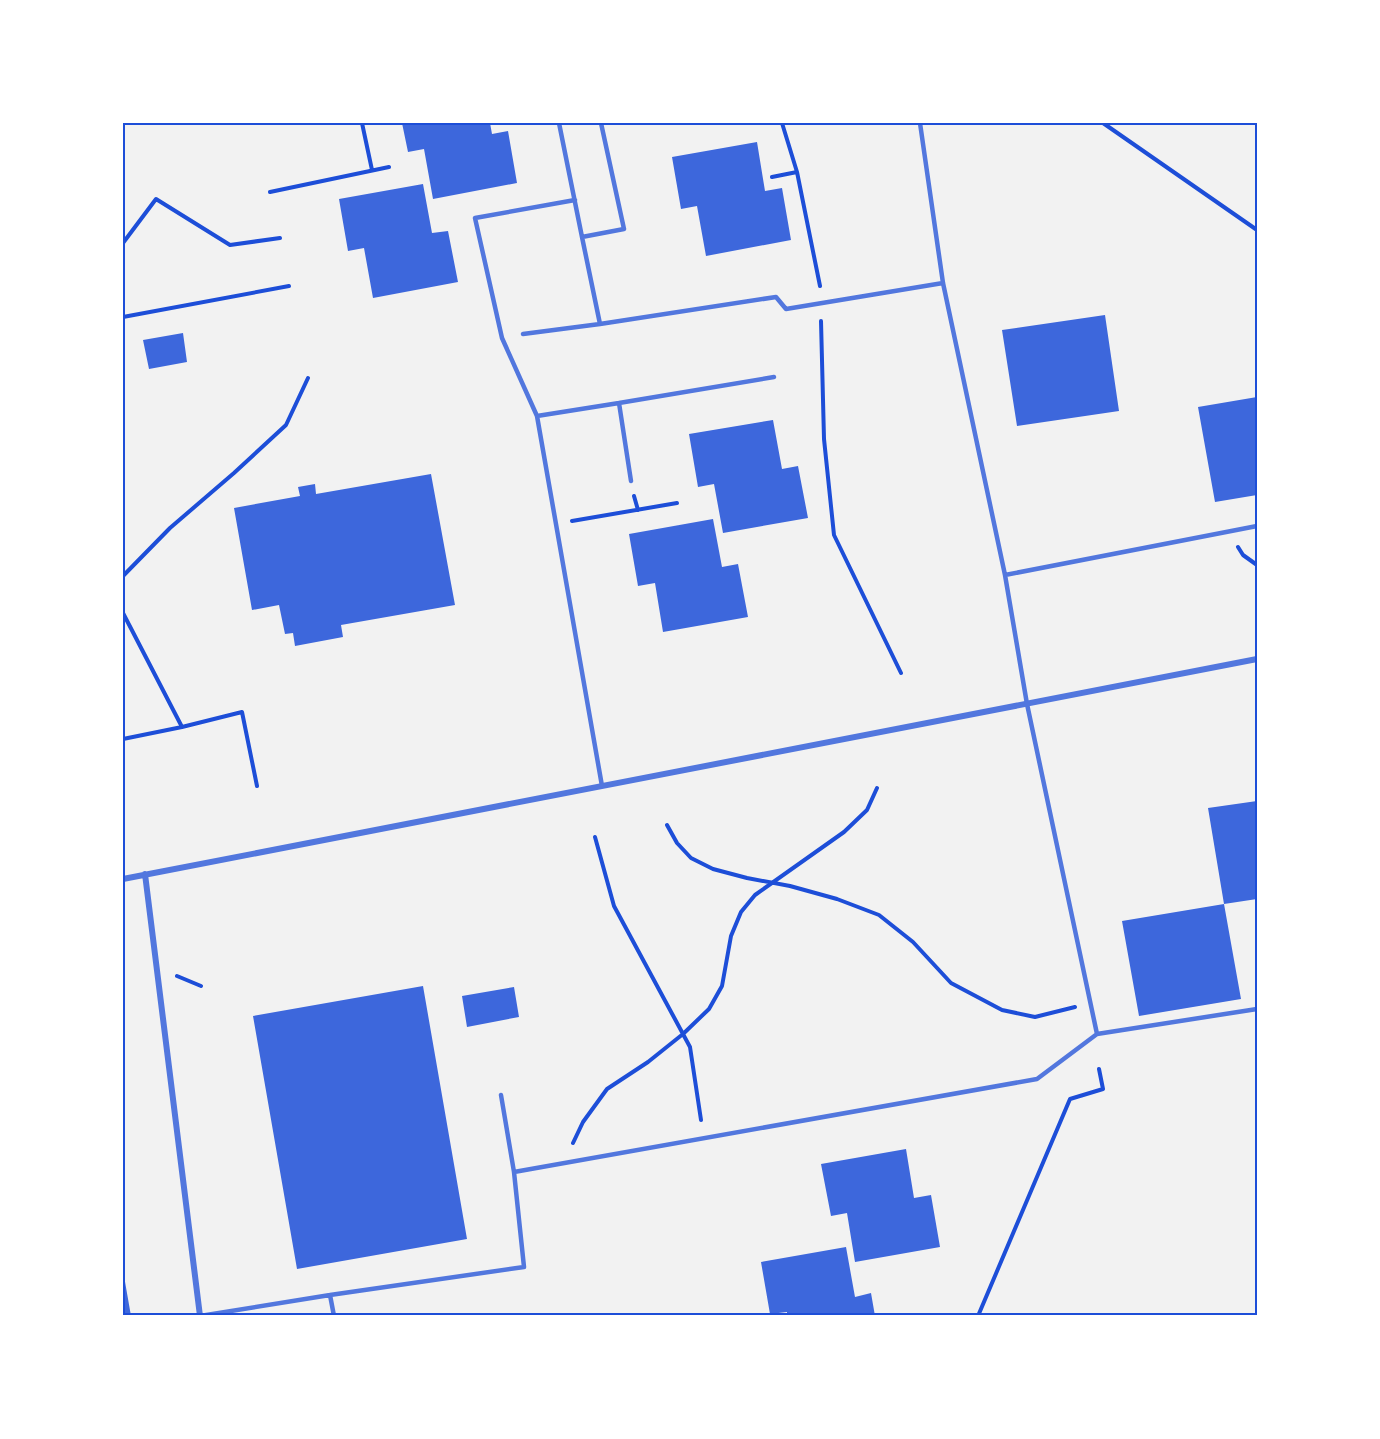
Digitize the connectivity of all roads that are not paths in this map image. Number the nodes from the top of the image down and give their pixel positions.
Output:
1 (559, 123) edge
2 (601, 123) edge
3 (920, 123) edge
4 (574, 200) junction
5 (582, 237) junction
6 (943, 283) junction
7 (600, 324) junction
8 (523, 334) dead end
9 (774, 377) dead end
10 (619, 403) junction
11 (537, 416) junction
12 (631, 481) dead end
13 (1257, 526) edge
14 (1005, 575) junction
15 (1257, 659) edge
16 (1027, 704) junction
17 (602, 786) junction
18 (145, 874) junction
19 (123, 879) edge
20 (1257, 1009) edge
21 (1097, 1034) junction
22 (501, 1095) dead end
23 (514, 1172) junction
24 (330, 1295) junction
25 (200, 1316) edge
26 (334, 1316) edge

1 - 4 lane
2 - 5 lane
3 - 6 lane
4 - 5 lane
4 - 11 lane
5 - 7 lane
6 - 7 lane
6 - 14 lane
7 - 8 lane
9 - 10 lane
10 - 11 lane
10 - 12 lane
11 - 17 lane
13 - 14 lane
14 - 16 lane
15 - 16 street
16 - 17 street
16 - 21 lane
17 - 18 street
18 - 19 street
18 - 25 street
20 - 21 lane
21 - 23 lane
22 - 23 lane
23 - 24 lane
24 - 25 lane
24 - 26 lane

